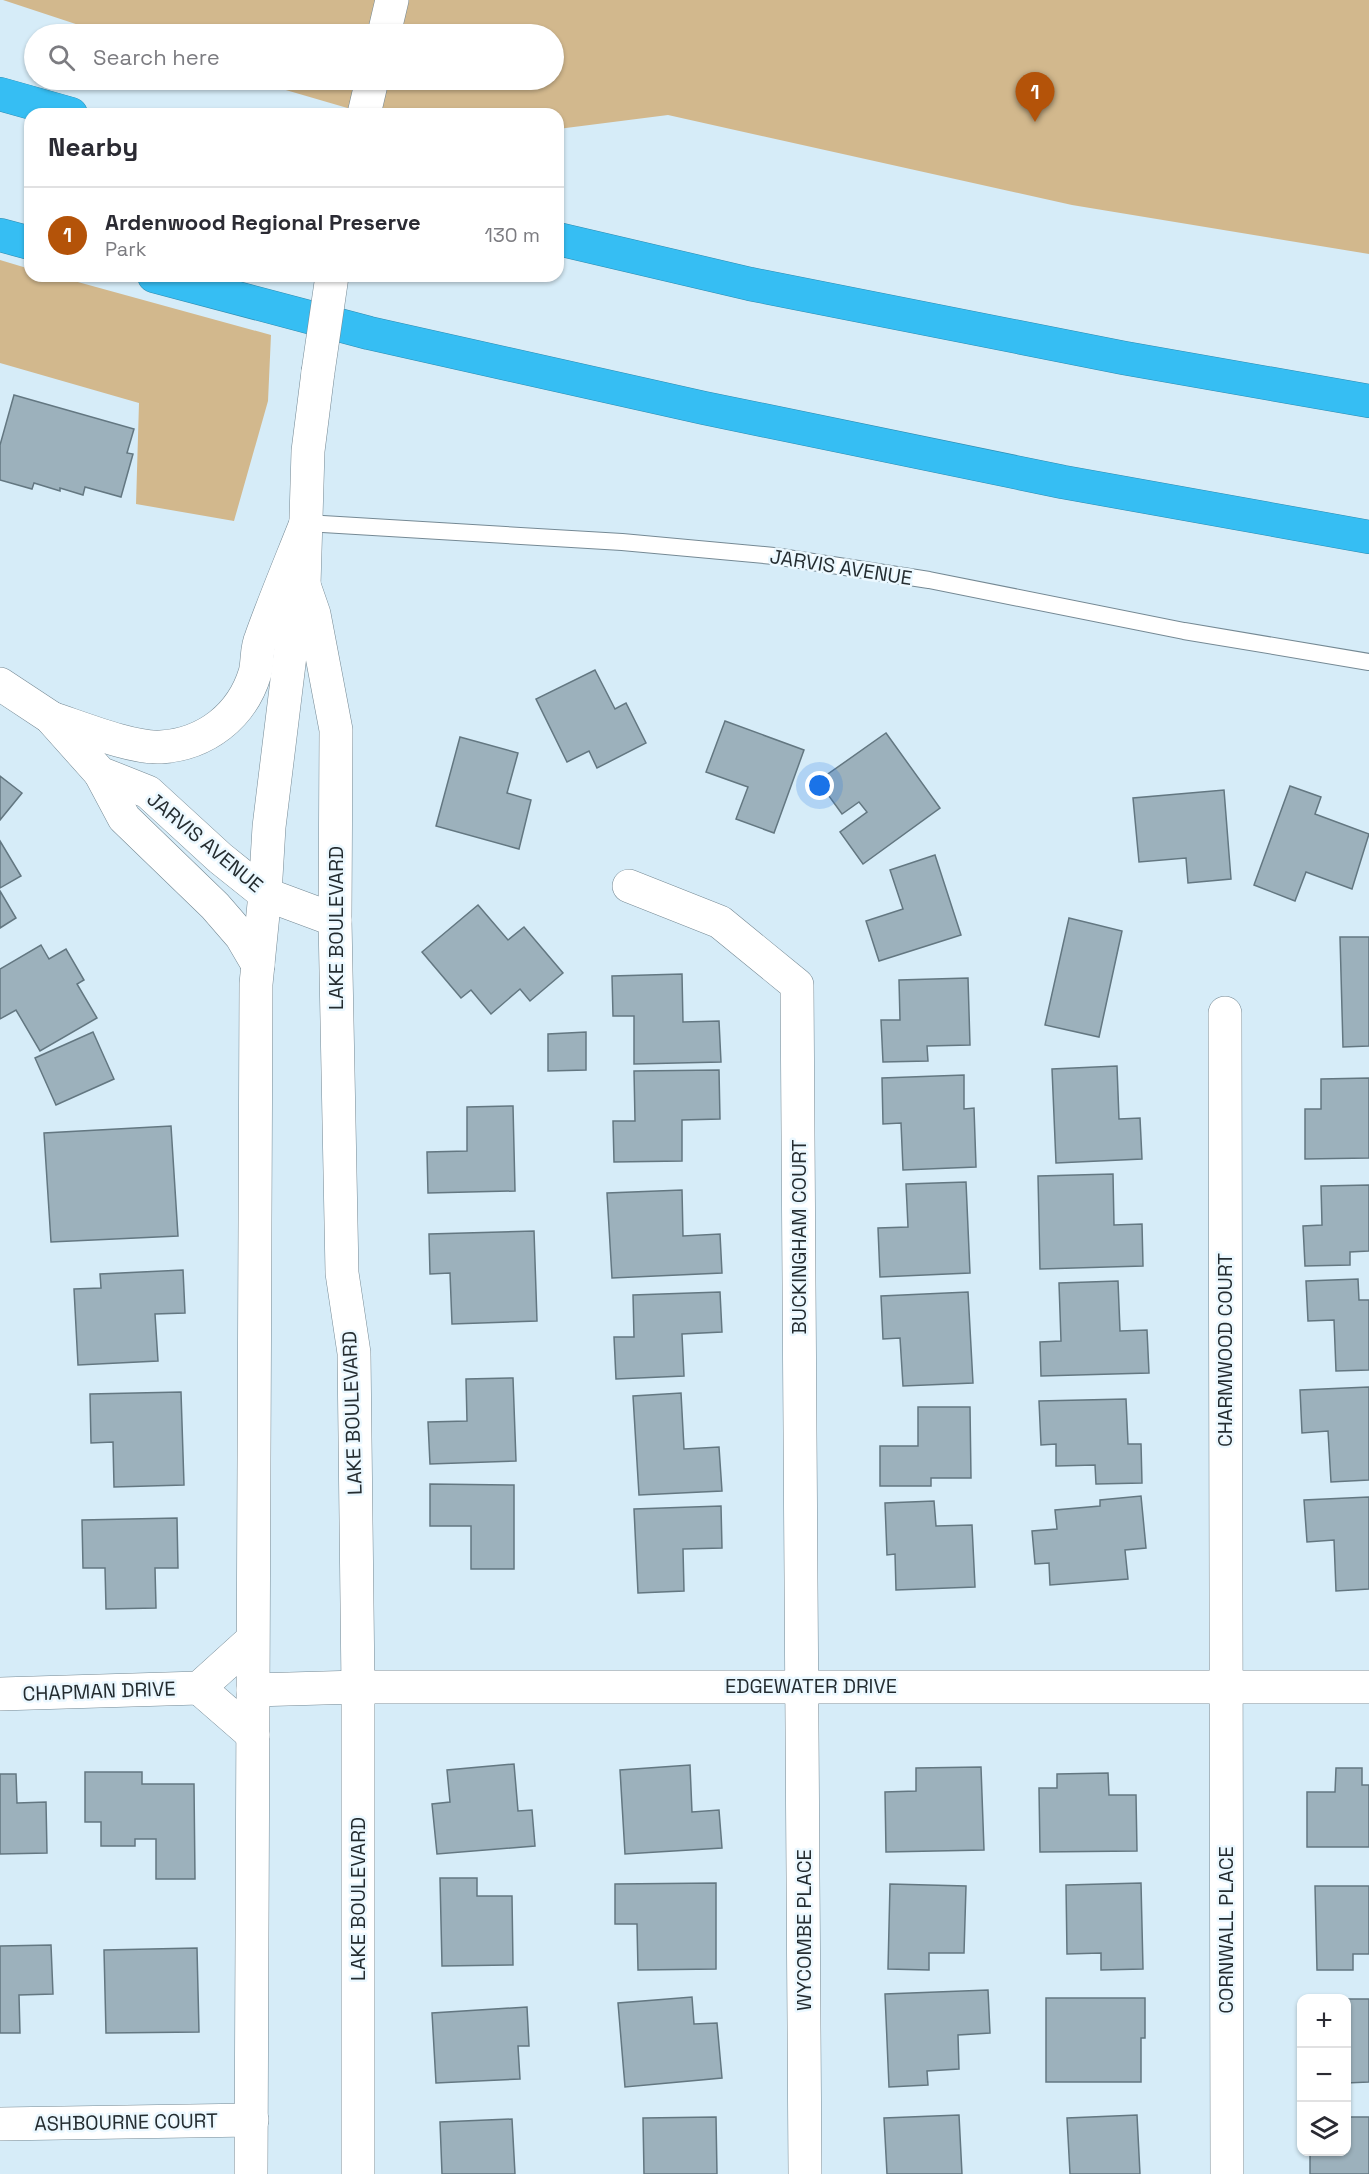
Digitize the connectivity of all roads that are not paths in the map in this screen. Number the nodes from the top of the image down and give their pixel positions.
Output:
1 (392, 0) edge
2 (386, 24) edge
3 (370, 90) edge
4 (0, 94) edge
5 (50, 108) edge
6 (365, 108) edge
7 (0, 235) edge
8 (564, 240) edge
9 (24, 241) edge
10 (177, 282) edge
11 (331, 282) edge
12 (1369, 401) edge
13 (306, 523) junction
14 (1369, 537) edge
15 (304, 585) junction
16 (1369, 662) edge
17 (0, 684) edge
18 (50, 717) junction
19 (100, 773) junction
20 (629, 886) dead end
21 (265, 894) junction
22 (335, 920) junction
23 (258, 965) junction
24 (1225, 1013) dead end
25 (252, 1640) junction
26 (803, 1686) junction
27 (358, 1687) junction
28 (1226, 1687) junction
29 (1369, 1687) edge
30 (199, 1688) junction
31 (253, 1690) junction
32 (0, 1694) edge
33 (253, 1736) junction
34 (252, 2120) junction
35 (0, 2124) edge
36 (251, 2174) edge
37 (358, 2174) edge
38 (805, 2174) edge
39 (1227, 2174) edge

1 - 2 street
3 - 6 street
4 - 5 highway
7 - 9 highway
8 - 12 highway
10 - 14 highway
11 - 13 street, LAKE BOULEVARD, bridge
13 - 15 street, LAKE BOULEVARD
13 - 16 lane, JARVIS AVENUE
13 - 18 street
15 - 21 street, LAKE BOULEVARD
15 - 22 street, LAKE BOULEVARD
17 - 18 street, JARVIS AVENUE
18 - 19 street, JARVIS AVENUE
19 - 21 street, JARVIS AVENUE
19 - 23 street
20 - 26 street, BUCKINGHAM COURT
21 - 22 street, JARVIS AVENUE
21 - 23 street, LAKE BOULEVARD
22 - 27 street, LAKE BOULEVARD
23 - 25 street, LAKE BOULEVARD
24 - 28 street, CHARMWOOD COURT
25 - 30 street, CHAPMAN DRIVE
25 - 31 street, LAKE BOULEVARD
26 - 27 street, EDGEWATER DRIVE
26 - 28 street, EDGEWATER DRIVE
26 - 38 street, WYCOMBE PLACE
27 - 31 street, EDGEWATER DRIVE
27 - 37 street, LAKE BOULEVARD
28 - 29 street, EDGEWATER DRIVE
28 - 39 street, CORNWALL PLACE
30 - 32 street, CHAPMAN DRIVE
30 - 33 street, CHAPMAN DRIVE
31 - 33 street, LAKE BOULEVARD
33 - 34 street, LAKE BOULEVARD
34 - 35 street, ASHBOURNE COURT
34 - 36 street, LAKE BOULEVARD

